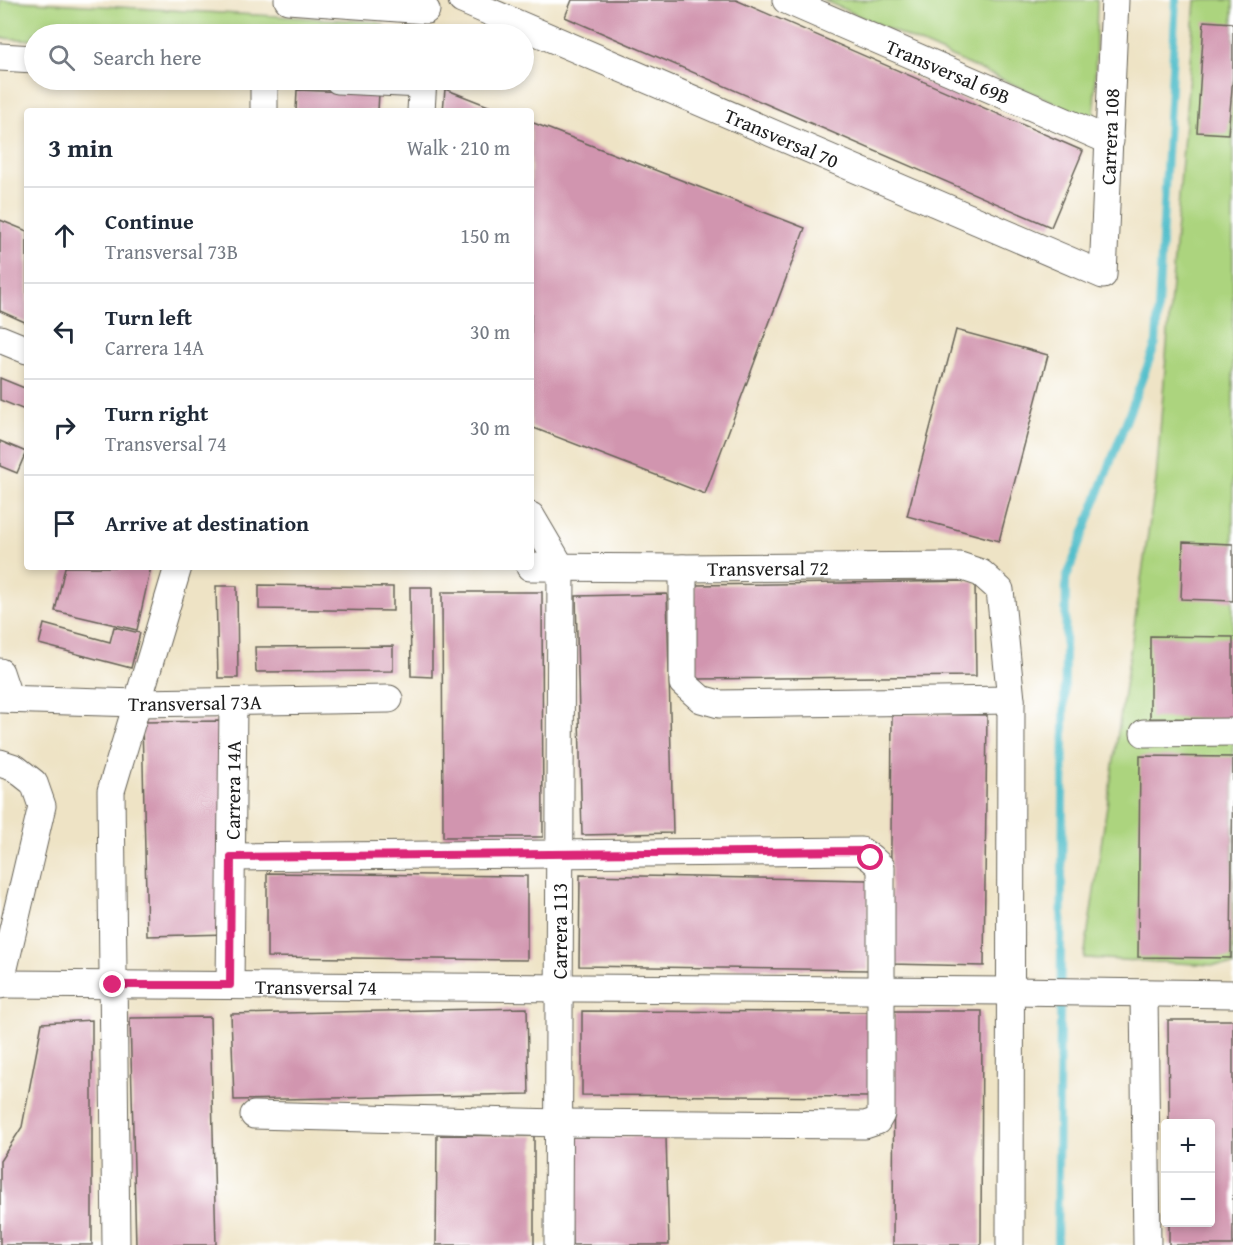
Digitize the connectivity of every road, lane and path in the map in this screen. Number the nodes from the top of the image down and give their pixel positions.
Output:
1 (288, 0) edge
2 (462, 0) edge
3 (786, 0) edge
4 (1116, 0) edge
5 (426, 15) edge
6 (518, 24) edge
7 (534, 31) edge
8 (0, 57) edge
9 (24, 58) edge
10 (264, 90) edge
11 (422, 90) edge
12 (264, 108) edge
13 (421, 108) edge
14 (1110, 141) junction
15 (1103, 275) joint
16 (0, 339) edge
17 (24, 349) edge
18 (534, 521) edge
19 (534, 567) edge
20 (561, 567) junction
21 (683, 568) junction
22 (177, 570) edge
23 (0, 672) edge
24 (5, 699) edge
25 (389, 699) dead end
26 (1011, 700) junction
27 (233, 702) junction
28 (138, 703) junction
29 (1233, 732) edge
30 (1144, 733) dead end
31 (0, 763) edge
32 (560, 853) junction
33 (231, 857) junction
34 (0, 984) edge
35 (113, 985) junction
36 (560, 988) junction
37 (880, 990) junction
38 (1018, 991) junction
39 (247, 992) junction
40 (1144, 993) junction
41 (1233, 994) edge
42 (254, 1115) dead end
43 (559, 1123) junction
44 (116, 1245) edge
45 (558, 1245) edge
46 (1010, 1245) edge
47 (1147, 1245) edge

1 - 5 street
2 - 6 street, Transversal 70
3 - 14 street, Transversal 69B
4 - 14 street, Carrera 108
7 - 15 street, Transversal 70
8 - 9 street
10 - 12 street
11 - 13 street
14 - 15 street, Carrera 108
16 - 17 street
18 - 20 street
19 - 20 street, Transversal 72
20 - 21 street, Transversal 72
20 - 32 street, Carrera 113
21 - 26 street, Transversal 72
21 - 26 street
22 - 28 street
23 - 24 street
24 - 28 street, Transversal 73A
25 - 27 street, Transversal 73A
26 - 38 street
27 - 28 street, Transversal 73A
27 - 33 street, Carrera 14A
28 - 35 street
29 - 30 street
31 - 34 street
32 - 33 street
32 - 36 street, Carrera 113
32 - 37 street
33 - 39 street, Carrera 14A
34 - 35 street, Transversal 74
35 - 39 street, Transversal 74
35 - 44 street
36 - 37 street, Transversal 74
36 - 39 street, Transversal 74
36 - 43 street, Carrera 113
37 - 38 street, Transversal 74
37 - 43 street
38 - 40 street, Transversal 74
38 - 46 street
40 - 41 street, Transversal 74
40 - 47 street
42 - 43 street
43 - 45 street, Carrera 113

